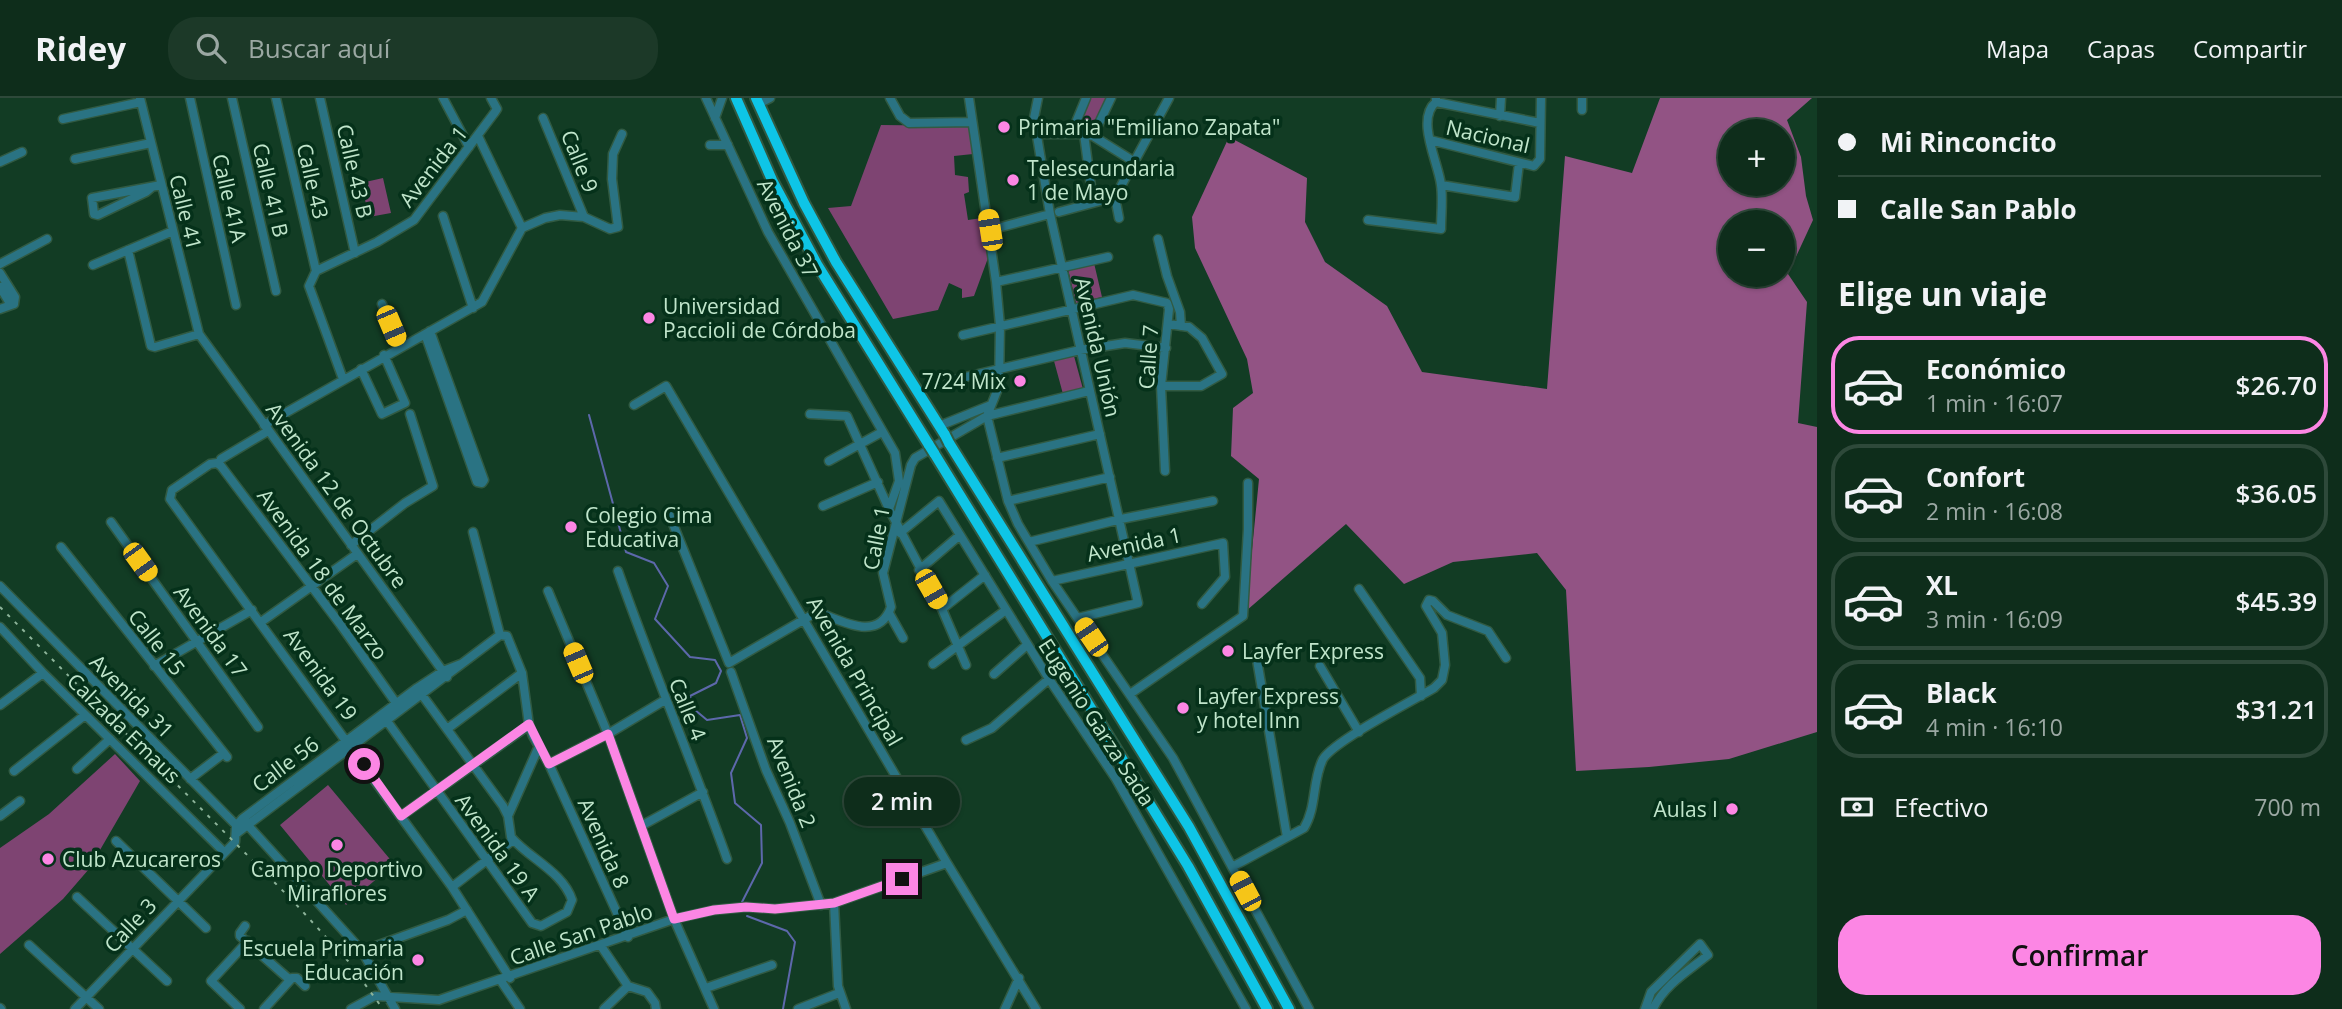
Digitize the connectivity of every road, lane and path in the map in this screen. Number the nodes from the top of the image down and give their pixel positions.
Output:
1 (190, 98) edge
2 (232, 98) edge
3 (276, 98) edge
4 (320, 98) edge
5 (443, 98) edge
6 (491, 98) edge
7 (706, 98) edge
8 (722, 98) edge
9 (736, 98) edge
10 (770, 98) edge
11 (890, 98) edge
12 (969, 98) edge
13 (1038, 98) edge
14 (1086, 98) edge
15 (1111, 98) edge
16 (1169, 98) edge
17 (1501, 98) edge
18 (1541, 98) edge
19 (1582, 98) edge
20 (140, 100) edge
21 (1436, 100) edge
22 (757, 101) edge
23 (1459, 102) edge
24 (1582, 110) dead end
25 (1500, 116) junction
26 (543, 118) dead end
27 (62, 119) dead end
28 (715, 119) junction
29 (972, 122) junction
30 (1540, 124) junction
31 (1072, 132) junction
32 (622, 134) dead end
33 (1037, 134) junction
34 (1089, 135) junction
35 (478, 136) junction
36 (1430, 141) junction
37 (151, 143) junction
38 (710, 145) dead end
39 (728, 145) junction
40 (469, 147) junction
41 (22, 152) dead end
42 (75, 159) dead end
43 (1133, 161) junction
44 (0, 162) edge
45 (1519, 163) junction
46 (1441, 185) junction
47 (156, 186) junction
48 (1115, 197) junction
49 (1093, 202) junction
50 (1055, 213) junction
51 (443, 216) dead end
52 (584, 217) junction
53 (1119, 218) dead end
54 (1368, 220) dead end
55 (522, 228) junction
56 (990, 230) junction
57 (173, 231) junction
58 (47, 239) dead end
59 (1158, 240) dead end
60 (128, 250) junction
61 (355, 253) junction
62 (1108, 257) dead end
63 (0, 264) edge
64 (93, 265) dead end
65 (1062, 268) junction
66 (316, 271) junction
67 (0, 273) edge
68 (996, 282) junction
69 (0, 287) edge
70 (276, 291) dead end
71 (14, 304) junction
72 (382, 304) dead end
73 (236, 305) dead end
74 (473, 307) junction
75 (0, 309) edge
76 (1071, 309) junction
77 (1168, 324) junction
78 (1000, 326) junction
79 (1181, 326) junction
80 (427, 333) junction
81 (199, 334) junction
82 (963, 335) dead end
83 (400, 346) junction
84 (1166, 348) junction
85 (1080, 350) junction
86 (384, 355) junction
87 (361, 369) junction
88 (1001, 370) junction
89 (342, 379) junction
90 (948, 381) dead end
91 (1161, 386) junction
92 (1089, 391) junction
93 (635, 405) dead end
94 (991, 405) junction
95 (410, 414) dead end
96 (810, 414) dead end
97 (987, 416) junction
98 (266, 428) junction
99 (882, 432) junction
100 (1100, 434) junction
101 (944, 435) junction
102 (860, 443) junction
103 (997, 458) junction
104 (829, 461) dead end
105 (221, 463) junction
106 (1165, 471) dead end
107 (1110, 477) junction
108 (878, 482) junction
109 (1248, 483) dead end
110 (1213, 501) dead end
111 (1008, 502) junction
112 (823, 506) dead end
113 (890, 509) junction
114 (669, 514) dead end
115 (1121, 519) junction
116 (111, 522) dead end
117 (895, 522) junction
118 (473, 532) dead end
119 (900, 533) junction
120 (960, 535) junction
121 (1029, 542) junction
122 (351, 545) junction
123 (61, 547) dead end
124 (357, 554) junction
125 (1130, 562) junction
126 (919, 570) junction
127 (618, 571) dead end
128 (985, 575) junction
129 (1052, 580) junction
130 (0, 586) edge
131 (312, 586) junction
132 (1359, 589) dead end
133 (548, 591) dead end
134 (1202, 604) dead end
135 (942, 609) junction
136 (252, 610) junction
137 (1006, 610) junction
138 (889, 612) junction
139 (1078, 618) junction
140 (804, 619) junction
141 (261, 622) junction
142 (0, 627) edge
143 (500, 635) junction
144 (903, 638) dead end
145 (198, 641) junction
146 (957, 645) junction
147 (1027, 645) junction
148 (1255, 654) dead end
149 (1506, 658) dead end
150 (933, 664) dead end
151 (967, 665) dead end
152 (154, 666) junction
153 (1320, 666) dead end
154 (43, 673) junction
155 (522, 673) junction
156 (731, 673) dead end
157 (445, 674) junction
158 (994, 674) dead end
159 (1049, 679) junction
160 (419, 691) junction
161 (1130, 694) junction
162 (1421, 696) junction
163 (665, 699) junction
164 (396, 703) junction
165 (0, 705) edge
166 (85, 715) junction
167 (384, 718) junction
168 (529, 724) junction
169 (258, 727) dead end
170 (447, 729) junction
171 (1359, 732) junction
172 (608, 734) junction
173 (110, 739) junction
174 (966, 740) dead end
175 (349, 743) junction
176 (539, 746) junction
177 (472, 764) junction
178 (549, 764) junction
179 (77, 769) dead end
180 (14, 771) dead end
181 (190, 779) junction
182 (436, 791) junction
183 (703, 792) junction
184 (20, 801) dead end
185 (1, 814) edge
186 (401, 816) junction
187 (508, 816) junction
188 (641, 826) junction
189 (240, 827) junction
190 (1287, 837) junction
191 (513, 840) junction
192 (116, 841) dead end
193 (225, 852) junction
194 (727, 859) dead end
195 (487, 861) junction
196 (947, 863) junction
197 (1232, 867) junction
198 (452, 887) junction
199 (78, 897) dead end
200 (178, 900) junction
201 (834, 903) junction
202 (821, 905) junction
203 (467, 910) junction
204 (674, 919) junction
205 (245, 926) dead end
206 (206, 928) dead end
207 (628, 937) junction
208 (248, 941) junction
209 (29, 945) dead end
210 (601, 946) junction
211 (133, 948) junction
212 (362, 951) junction
213 (772, 965) dead end
214 (510, 978) junction
215 (1019, 978) junction
216 (290, 980) junction
217 (167, 981) dead end
218 (501, 981) junction
219 (305, 986) dead end
220 (628, 986) junction
221 (706, 988) junction
222 (839, 993) junction
223 (1655, 994) junction
224 (87, 997) junction
225 (388, 998) junction
226 (439, 1000) junction
227 (269, 1007) edge
228 (75, 1009) edge
229 (99, 1009) edge
230 (240, 1009) edge
231 (351, 1009) edge
232 (395, 1009) edge
233 (444, 1009) edge
234 (520, 1009) edge
235 (604, 1009) edge
236 (656, 1009) edge
237 (714, 1009) edge
238 (798, 1009) edge
239 (846, 1009) edge
240 (1005, 1009) edge
241 (1036, 1009) edge
242 (1246, 1009) edge
243 (1267, 1009) edge
244 (1290, 1009) edge
245 (1309, 1009) edge
246 (1645, 1009) edge
247 (1653, 1009) edge
248 (1662, 1009) edge

1 - 73 street, Calle 41A
2 - 70 street, Calle 41 B
3 - 66 street, Calle 43
4 - 61 street, Calle 43 B
5 - 40 street
6 - 35 street, Avenida 1
7 - 28 street, Avenida 37
8 - 28 street
9 - 243 highway
10 - 22 street
11 - 29 street
12 - 29 street
13 - 33 street, Avenida Unión
14 - 31 street
15 - 34 street
16 - 43 street
17 - 25 street
18 - 30 street
19 - 24 street
20 - 27 street
20 - 37 street, Calle 41
21 - 23 street
21 - 36 street
22 - 101 highway
23 - 25 street
25 - 30 street
26 - 52 street, Calle 9
28 - 39 street, Avenida 37
29 - 56 street
30 - 45 street, Nacional
31 - 33 street
31 - 34 street
32 - 52 street
33 - 50 street, Avenida Unión
34 - 43 street
34 - 49 street
35 - 40 street, Avenida 1
35 - 55 street
36 - 45 street, Nacional
36 - 46 street
37 - 42 street
37 - 47 street, Calle 41
38 - 39 street
39 - 99 street, Avenida 37
40 - 61 street, Avenida 1
41 - 44 street
43 - 48 street
45 - 46 street
46 - 54 street
47 - 47 street
47 - 57 street, Calle 41
48 - 49 street
48 - 53 street
49 - 50 street
50 - 56 street
50 - 65 street, Avenida Unión
51 - 74 street
52 - 55 street
55 - 74 street
56 - 68 street
57 - 60 street
57 - 81 street, Calle 41
58 - 63 street
59 - 79 street
60 - 64 street
60 - 81 street
61 - 66 street, Avenida 1
62 - 65 street
65 - 68 street
65 - 76 street, Avenida Unión
66 - 89 street, Calle 43
67 - 71 street
68 - 78 street
69 - 71 street
71 - 75 street
72 - 83 street
74 - 80 street
76 - 77 street, Calle 7
76 - 78 street
76 - 85 street, Avenida Unión
77 - 79 street
77 - 84 street, Calle 7
78 - 82 street
78 - 88 street
79 - 91 street
80 - 80 street
80 - 83 street
81 - 98 street, Avenida 12 de Octubre
83 - 86 street
84 - 85 street
84 - 91 street, Calle 7
85 - 88 street
85 - 92 street, Avenida Unión
86 - 87 street
86 - 87 street
87 - 89 street
88 - 90 street
88 - 94 street
89 - 98 street
91 - 106 street, Calle 7
92 - 97 street, Calle 1
92 - 100 street, Avenida Unión
93 - 140 street, Avenida Principal
94 - 97 street
94 - 101 street
95 - 122 street
96 - 102 street
97 - 103 street
97 - 117 street, Calle 1
98 - 105 street
98 - 122 street, Avenida 12 de Octubre
99 - 102 street
99 - 113 street, Avenida 37
100 - 103 street
100 - 107 street, Avenida Unión
101 - 244 highway
102 - 104 street
102 - 108 street
103 - 111 street
105 - 131 street, Avenida 18 de Marzo
105 - 136 street, Avenida 19
107 - 111 street
107 - 115 street, Avenida Unión
108 - 112 street
108 - 113 street
109 - 161 street
110 - 115 street
111 - 121 street
113 - 117 street
114 - 140 street
115 - 121 street
115 - 125 street, Avenida Unión
116 - 145 street, Avenida 17
117 - 119 street
117 - 138 street, Calle 1
118 - 143 street, Avenida 8
119 - 120 street, Eugenio Garza Sada
119 - 126 street
120 - 126 street
120 - 128 street, Eugenio Garza Sada
121 - 129 street
122 - 124 street, Avenida 12 de Octubre
123 - 152 street, Calle 15
124 - 131 street
124 - 157 street, Avenida 12 de Octubre
125 - 129 street, Avenida 1
125 - 134 street, Avenida 1
125 - 139 street, Avenida Unión
126 - 135 street
127 - 163 street, Calle 4
128 - 135 street
128 - 137 street, Eugenio Garza Sada
129 - 139 street
130 - 181 street, Avenida 31
131 - 141 street
131 - 164 street, Avenida 18 de Marzo
132 - 162 street
133 - 172 street
135 - 146 street
136 - 141 street, Avenida 19
136 - 145 street
137 - 146 street
137 - 147 street, Eugenio Garza Sada
138 - 140 street
138 - 144 street
139 - 161 street
140 - 196 street, Avenida Principal
141 - 175 street, Avenida 19
142 - 154 street, Calzada Emaus
143 - 155 street, Avenida 8
143 - 157 street, Calle 56
145 - 152 street
145 - 169 street, Avenida 17
146 - 150 street
146 - 151 street
147 - 158 street
147 - 159 street, Eugenio Garza Sada
148 - 190 street
149 - 162 street
152 - 181 street, Calle 15
153 - 171 street
154 - 165 street
154 - 166 street, Calzada Emaus
155 - 168 street, Avenida 8
155 - 170 street
156 - 202 street, Avenida 2
157 - 160 street, Calle 56
159 - 174 street
159 - 242 street, Eugenio Garza Sada
160 - 164 street, Calle 56
160 - 167 street, Calle 56
160 - 170 street
161 - 197 street
162 - 171 street
163 - 172 street
163 - 183 street, Calle 4
164 - 167 street, Calle 56
166 - 173 street, Calzada Emaus
166 - 180 street
167 - 175 street, Calle 56
167 - 182 street, Avenida 19 A
168 - 176 street, Avenida 8
168 - 177 street
170 - 177 street
171 - 190 street
172 - 178 street
172 - 188 street
173 - 179 street
173 - 193 street, Calzada Emaus
175 - 186 street, Avenida 19
175 - 189 street, Calle 56
176 - 178 street, Avenida 8
176 - 187 street
177 - 182 street
177 - 187 street
178 - 207 street, Avenida 8
181 - 189 street, Avenida 31
182 - 186 street
182 - 195 street, Avenida 19 A
183 - 188 street
183 - 194 street, Calle 4
184 - 185 street
186 - 198 street, Avenida 19
187 - 191 street
188 - 204 street
189 - 193 street, Calle 3
189 - 212 street, Avenida 31
190 - 197 street
191 - 195 street
191 - 195 street, Avenida 19 A
192 - 200 street
193 - 200 street, Calle 3
195 - 198 street
196 - 201 street, Calle San Pablo
196 - 215 street, Avenida Principal
197 - 245 street
198 - 203 street, Avenida 19
199 - 211 street
200 - 206 street
200 - 211 street, Calle 3
201 - 202 street, Calle San Pablo
201 - 222 street
202 - 204 street, Calle San Pablo
203 - 212 street
203 - 214 street, Avenida 19
204 - 207 street, Calle San Pablo
204 - 221 street
205 - 208 street
207 - 210 street, Calle San Pablo
208 - 216 street
208 - 230 street
209 - 224 street
210 - 214 street, Calle San Pablo
210 - 220 street
211 - 217 street
211 - 224 street, Calle 3
212 - 225 street, Avenida 31
213 - 221 street
214 - 218 street, Calle San Pablo
215 - 240 street
215 - 241 street, Avenida Principal
216 - 219 street
216 - 227 street
218 - 226 street, Calle San Pablo
218 - 234 street
220 - 235 street
220 - 236 street
221 - 237 street
222 - 238 street
222 - 239 street
223 - 223 street
223 - 246 street
223 - 247 street
223 - 248 street
224 - 228 street, Calle 3
224 - 229 street
225 - 226 street, Calle San Pablo
225 - 231 street, Calle San Pablo
225 - 232 street, Avenida 31
226 - 233 street

